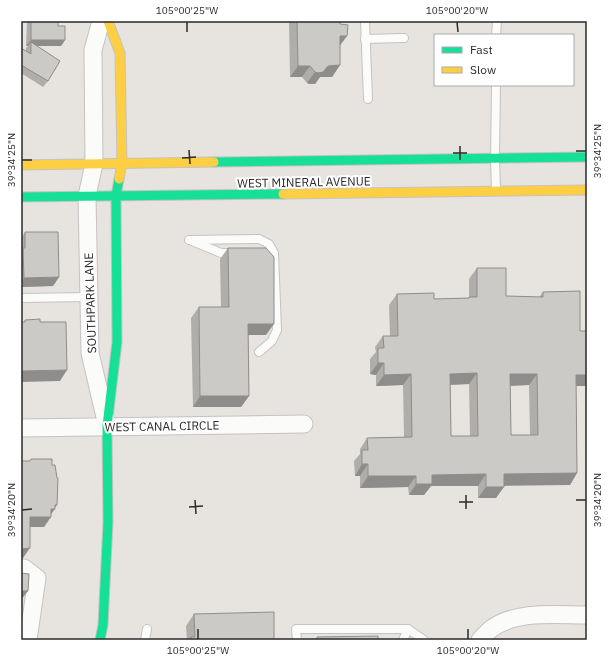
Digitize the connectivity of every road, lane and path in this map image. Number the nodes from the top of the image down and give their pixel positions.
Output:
1 (101, 21) edge
2 (108, 21) edge
3 (365, 21) edge
4 (497, 21) edge
5 (496, 34) edge
6 (404, 38) dead end
7 (365, 39) junction
8 (496, 86) edge
9 (368, 99) dead end
10 (587, 157) edge
11 (495, 158) junction
12 (122, 164) junction
13 (21, 165) edge
14 (92, 171) junction
15 (587, 190) edge
16 (496, 192) junction
17 (87, 196) junction
18 (116, 196) junction
19 (21, 197) edge
20 (244, 253) edge
21 (89, 296) junction
22 (21, 298) edge
23 (259, 352) dead end
24 (304, 424) dead end
25 (107, 426) junction
26 (21, 428) edge
27 (21, 568) edge
28 (587, 615) edge
29 (147, 629) dead end
30 (408, 629) junction
31 (28, 640) edge
32 (100, 640) edge
33 (145, 640) edge
34 (296, 640) edge
35 (403, 640) edge
36 (424, 640) edge
37 (480, 640) edge

1 - 14 street, SOUTHPARK LANE
2 - 12 main road, SOUTHPARK LANE
3 - 7 lane
4 - 5 lane
6 - 7 lane
7 - 9 lane
8 - 11 lane
10 - 11 main road, WEST MINERAL AVENUE
11 - 12 main road, WEST MINERAL AVENUE
11 - 16 lane
12 - 14 main road, WEST MINERAL AVENUE
12 - 18 main road, SOUTHPARK LANE
13 - 14 main road, WEST MINERAL AVENUE
14 - 17 street, SOUTHPARK LANE
15 - 16 main road, WEST MINERAL AVENUE
16 - 18 main road, WEST MINERAL AVENUE
17 - 18 main road, WEST MINERAL AVENUE
17 - 19 main road, WEST MINERAL AVENUE
17 - 21 street, SOUTHPARK LANE
18 - 25 main road, SOUTHPARK LANE
20 - 23 lane
21 - 22 lane
21 - 25 street, SOUTHPARK LANE
24 - 25 street, WEST CANAL CIRCLE
25 - 26 street, WEST CANAL CIRCLE
25 - 32 main road, SOUTHPARK LANE
27 - 31 street
28 - 37 street
29 - 33 lane
30 - 34 lane
30 - 35 lane
30 - 36 lane

